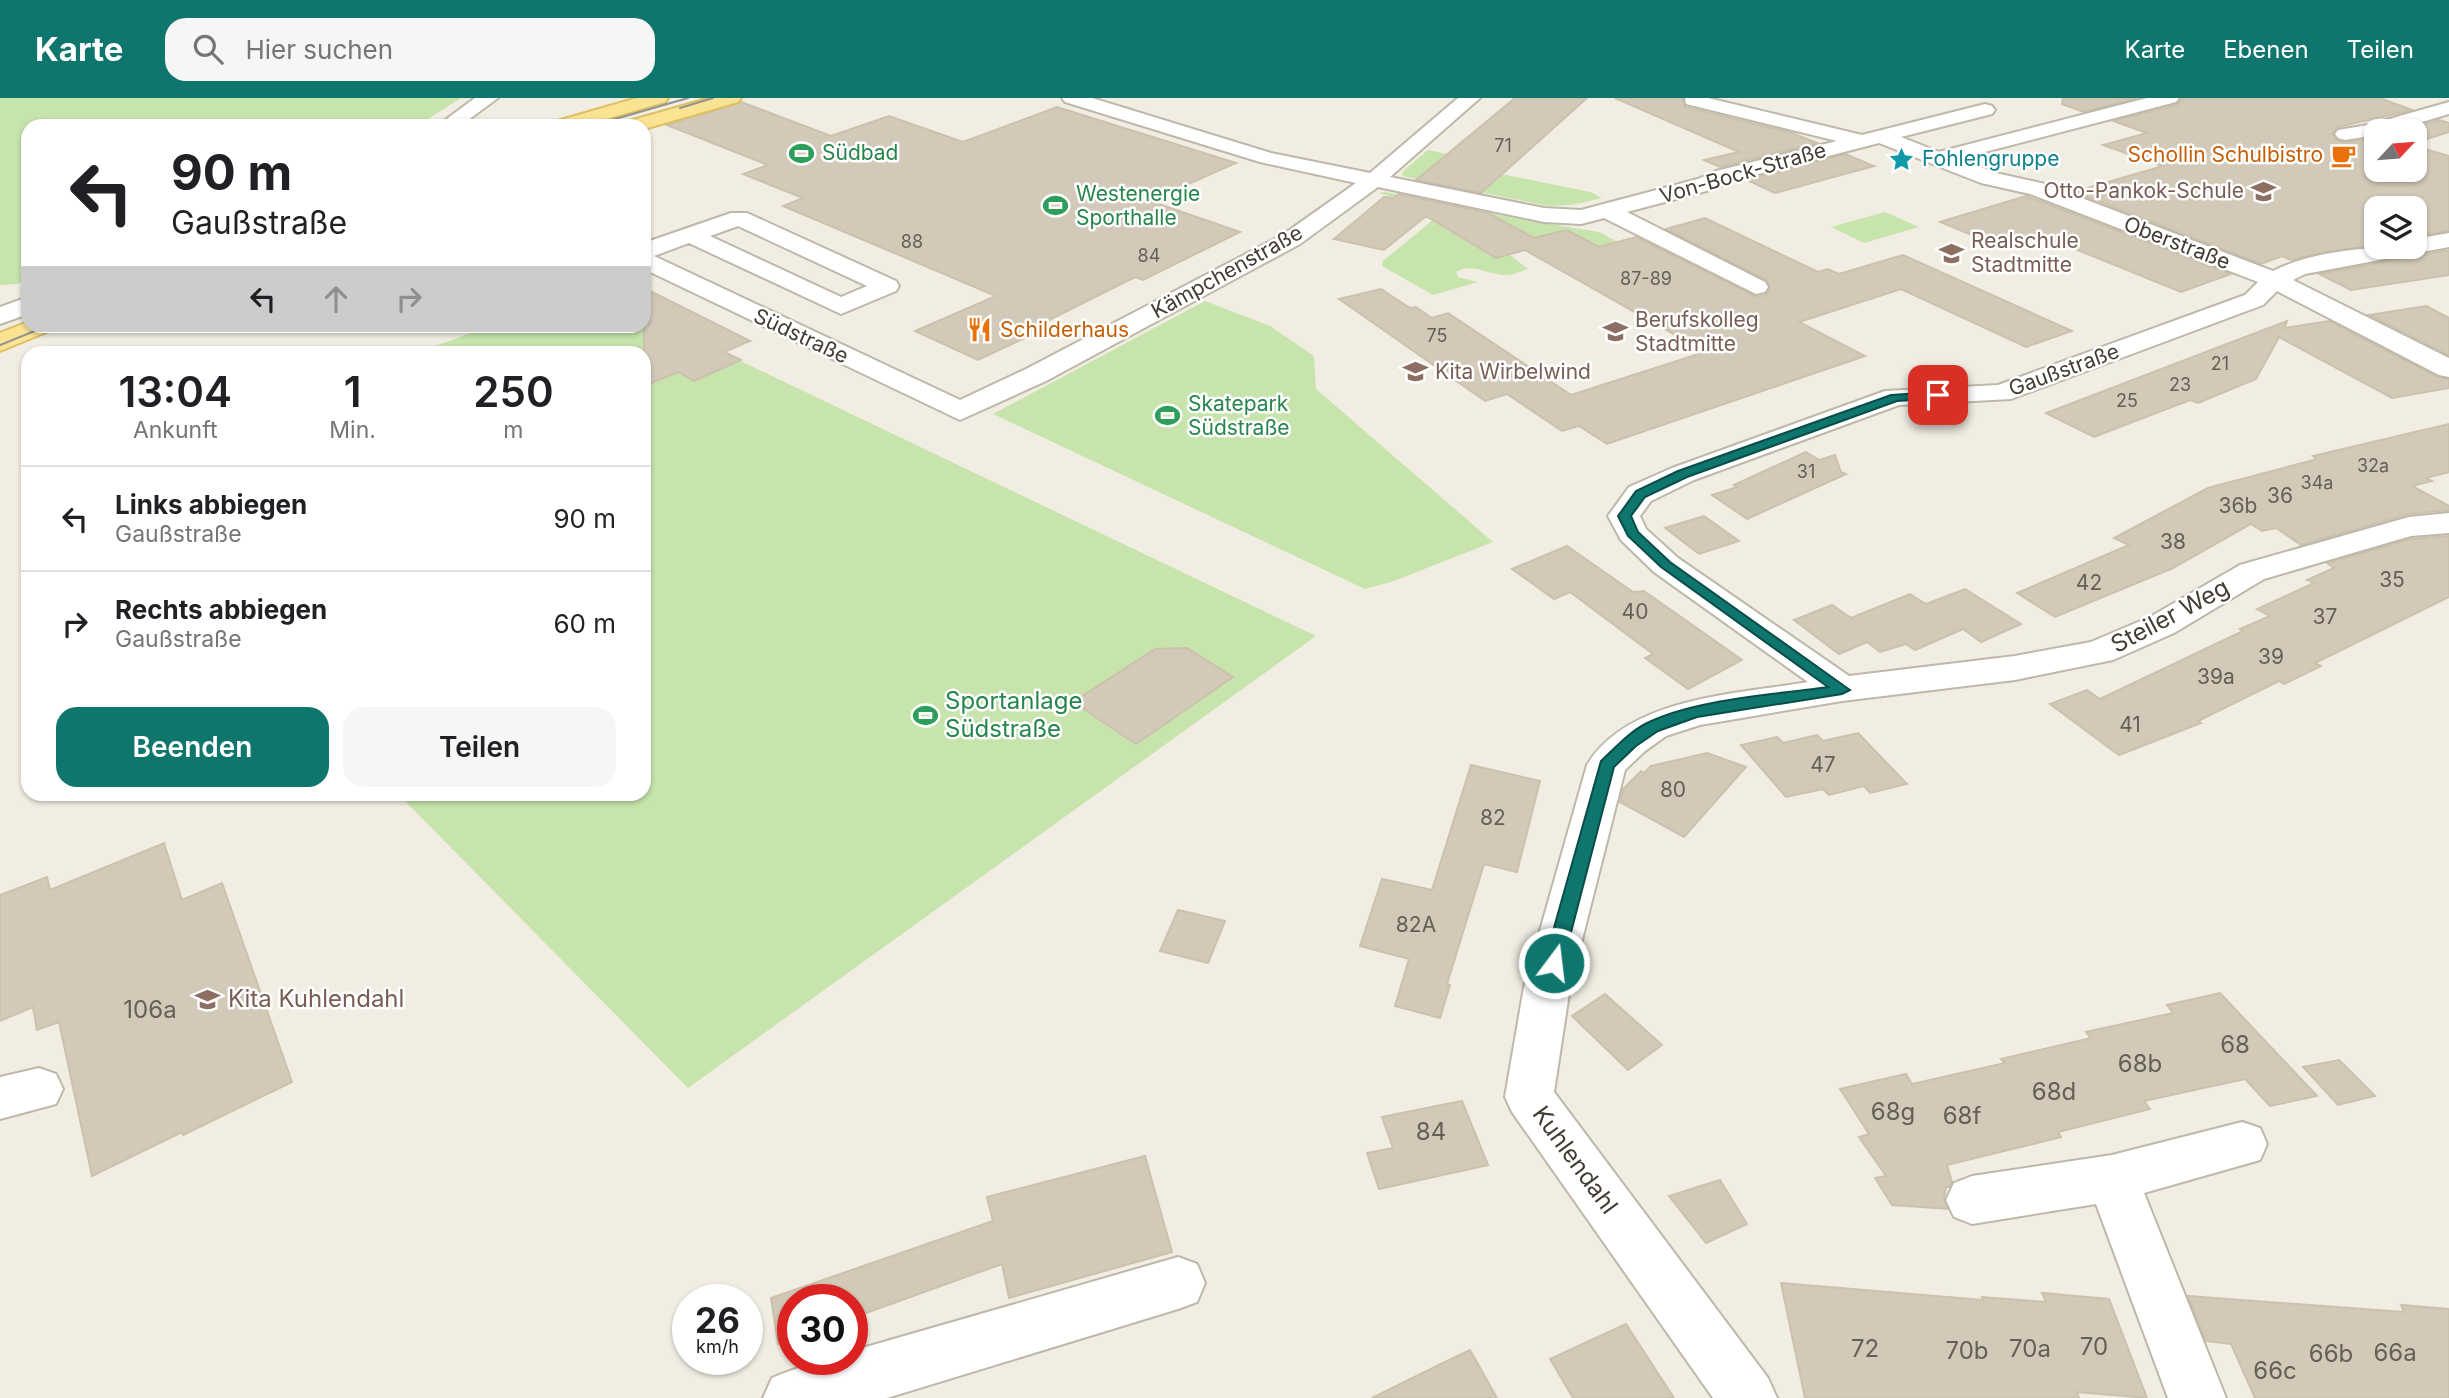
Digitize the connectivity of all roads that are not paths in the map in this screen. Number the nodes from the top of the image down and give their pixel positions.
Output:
1 (488, 98) edge
2 (658, 98) edge
3 (731, 98) edge
4 (1072, 98) edge
5 (1470, 98) edge
6 (1965, 98) edge
7 (2169, 98) edge
8 (1690, 99) edge
9 (2449, 108) edge
10 (1985, 110) junction
11 (457, 119) edge
12 (585, 119) edge
13 (651, 121) edge
14 (2043, 131) junction
15 (2345, 134) dead end
16 (1870, 139) junction
17 (1816, 153) junction
18 (1938, 159) junction
19 (1375, 179) junction
20 (1608, 211) junction
21 (690, 235) junction
22 (2449, 240) edge
23 (2427, 244) edge
24 (651, 249) edge
25 (2364, 256) edge
26 (651, 263) edge
27 (2274, 280) junction
28 (1756, 287) dead end
29 (802, 288) junction
30 (21, 308) edge
31 (748, 311) junction
32 (0, 316) edge
33 (24, 333) edge
34 (0, 343) edge
35 (2449, 369) edge
36 (960, 411) joint
37 (2449, 523) edge
38 (1842, 690) junction
39 (2242, 1144) dead end
40 (2112, 1178) junction
41 (1972, 1200) dead end
42 (1178, 1283) dead end
43 (792, 1398) edge
44 (1748, 1398) edge
45 (2197, 1398) edge

1 - 11 street
2 - 12 main road
3 - 13 main road
4 - 19 street, Von-Bock-Straße
5 - 19 street, Kämpchenstraße
6 - 10 street
7 - 14 street
8 - 16 street, Oberstraße
8 - 17 street
9 - 15 street
10 - 14 street
10 - 16 street
14 - 18 street
16 - 17 street, Von-Bock-Straße
16 - 18 street, Oberstraße
17 - 20 street, Von-Bock-Straße
18 - 27 street, Oberstraße
19 - 20 street, Von-Bock-Straße
19 - 36 street, Kämpchenstraße
20 - 28 street, Von-Bock-Straße
21 - 24 street
21 - 29 street
21 - 29 street
22 - 23 street, Gaußstraße
25 - 27 street, Gaußstraße
26 - 31 street, Südstraße
27 - 35 street, Oberstraße
27 - 38 street, Gaußstraße
29 - 31 street
30 - 32 street
31 - 36 street, Südstraße
33 - 34 main road
37 - 38 street, Steiler Weg
38 - 44 street, Kuhlendahl
39 - 40 street
40 - 41 street
40 - 45 street
42 - 43 street

